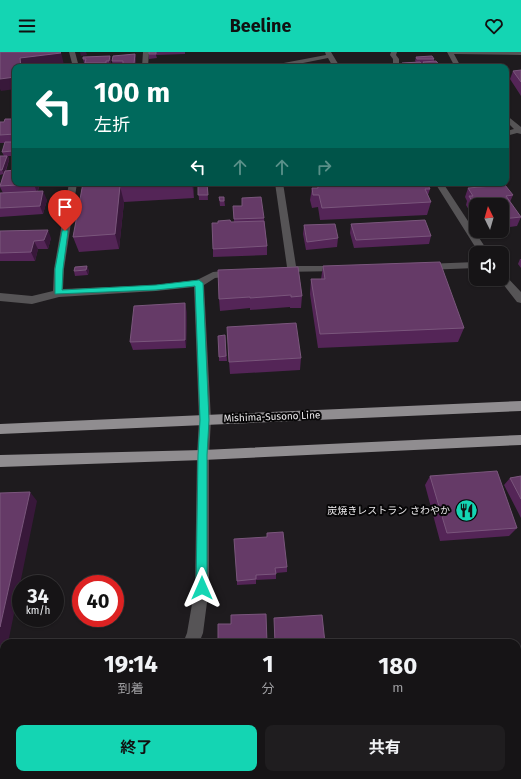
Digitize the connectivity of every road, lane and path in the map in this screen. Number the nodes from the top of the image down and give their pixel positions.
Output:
1 (72, 52) edge
2 (146, 52) edge
3 (394, 52) edge
4 (450, 52) edge
5 (328, 54) edge
6 (519, 54) edge
7 (521, 60) edge
8 (75, 64) edge
9 (145, 64) edge
10 (286, 64) edge
11 (335, 64) edge
12 (396, 64) edge
13 (456, 64) edge
14 (509, 120) edge
15 (520, 130) edge
16 (509, 133) edge
17 (73, 186) edge
18 (279, 186) edge
19 (441, 186) edge
20 (480, 246) edge
21 (469, 265) edge
22 (418, 267) edge
23 (351, 268) edge
24 (292, 270) junction
25 (276, 271) edge
26 (244, 273) edge
27 (199, 283) junction
28 (509, 285) edge
29 (58, 293) junction
30 (0, 297) edge
31 (521, 299) edge
32 (521, 406) edge
33 (205, 420) junction
34 (0, 429) edge
35 (521, 440) edge
36 (203, 455) junction
37 (0, 461) edge
38 (193, 639) edge

1 - 8 street
2 - 9 street
3 - 12 street
4 - 6 street
4 - 13 street
5 - 10 street
5 - 11 street
6 - 7 street
14 - 15 street
15 - 16 street
17 - 29 street
18 - 24 street
19 - 20 street
21 - 22 street
23 - 24 street
24 - 25 street
26 - 27 street
27 - 29 street
27 - 33 street
28 - 31 street
29 - 30 street
32 - 33 main road, Mishima-Susono Line
33 - 34 main road, Mishima-Susono Line
33 - 36 street
35 - 36 main road
36 - 37 main road
36 - 38 street

